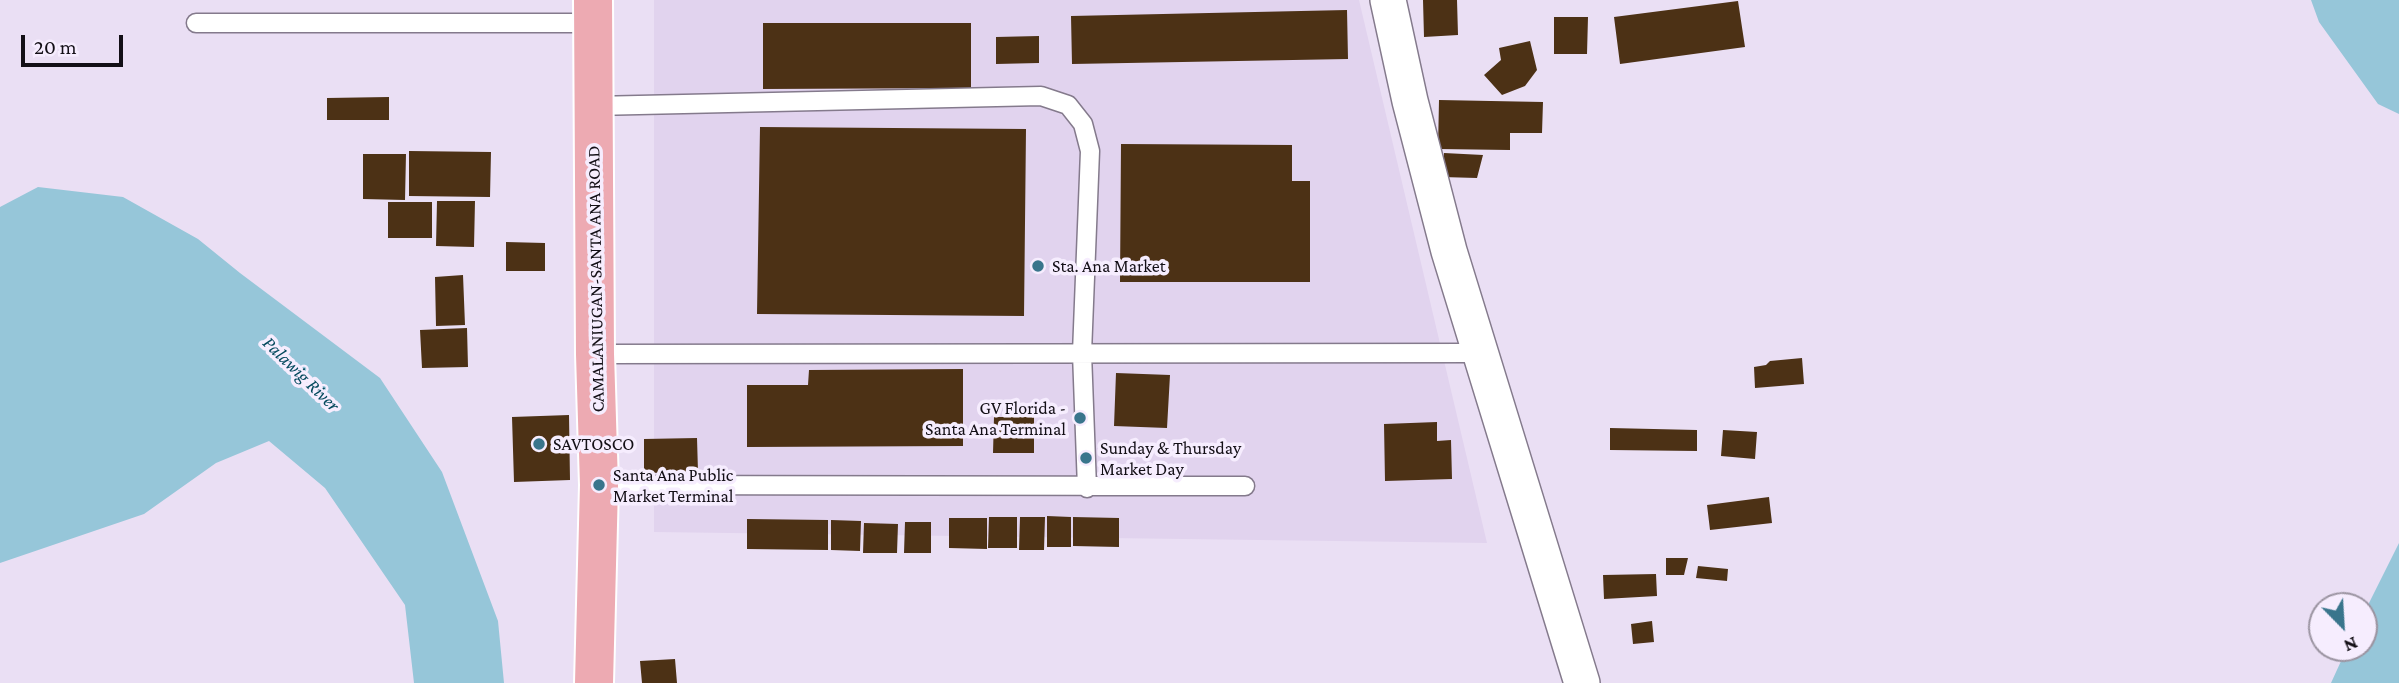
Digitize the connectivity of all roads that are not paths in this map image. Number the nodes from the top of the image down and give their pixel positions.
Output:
1 (1388, 0) edge
2 (593, 11) edge
3 (196, 23) dead end
4 (594, 106) junction
5 (1082, 353) junction
6 (1480, 353) junction
7 (595, 354) junction
8 (599, 485) junction
9 (1245, 486) dead end
10 (1087, 488) junction
11 (594, 683) edge
12 (1582, 683) edge

1 - 6 street
2 - 3 lane
2 - 4 main road, CAMALANIUGAN-SANTA ANA ROAD
4 - 5 lane
4 - 7 main road, CAMALANIUGAN-SANTA ANA ROAD
5 - 6 lane
5 - 7 lane
5 - 10 lane
6 - 12 street
7 - 8 main road, CAMALANIUGAN-SANTA ANA ROAD
8 - 10 lane
8 - 11 main road, CAMALANIUGAN-SANTA ANA ROAD
9 - 10 lane

